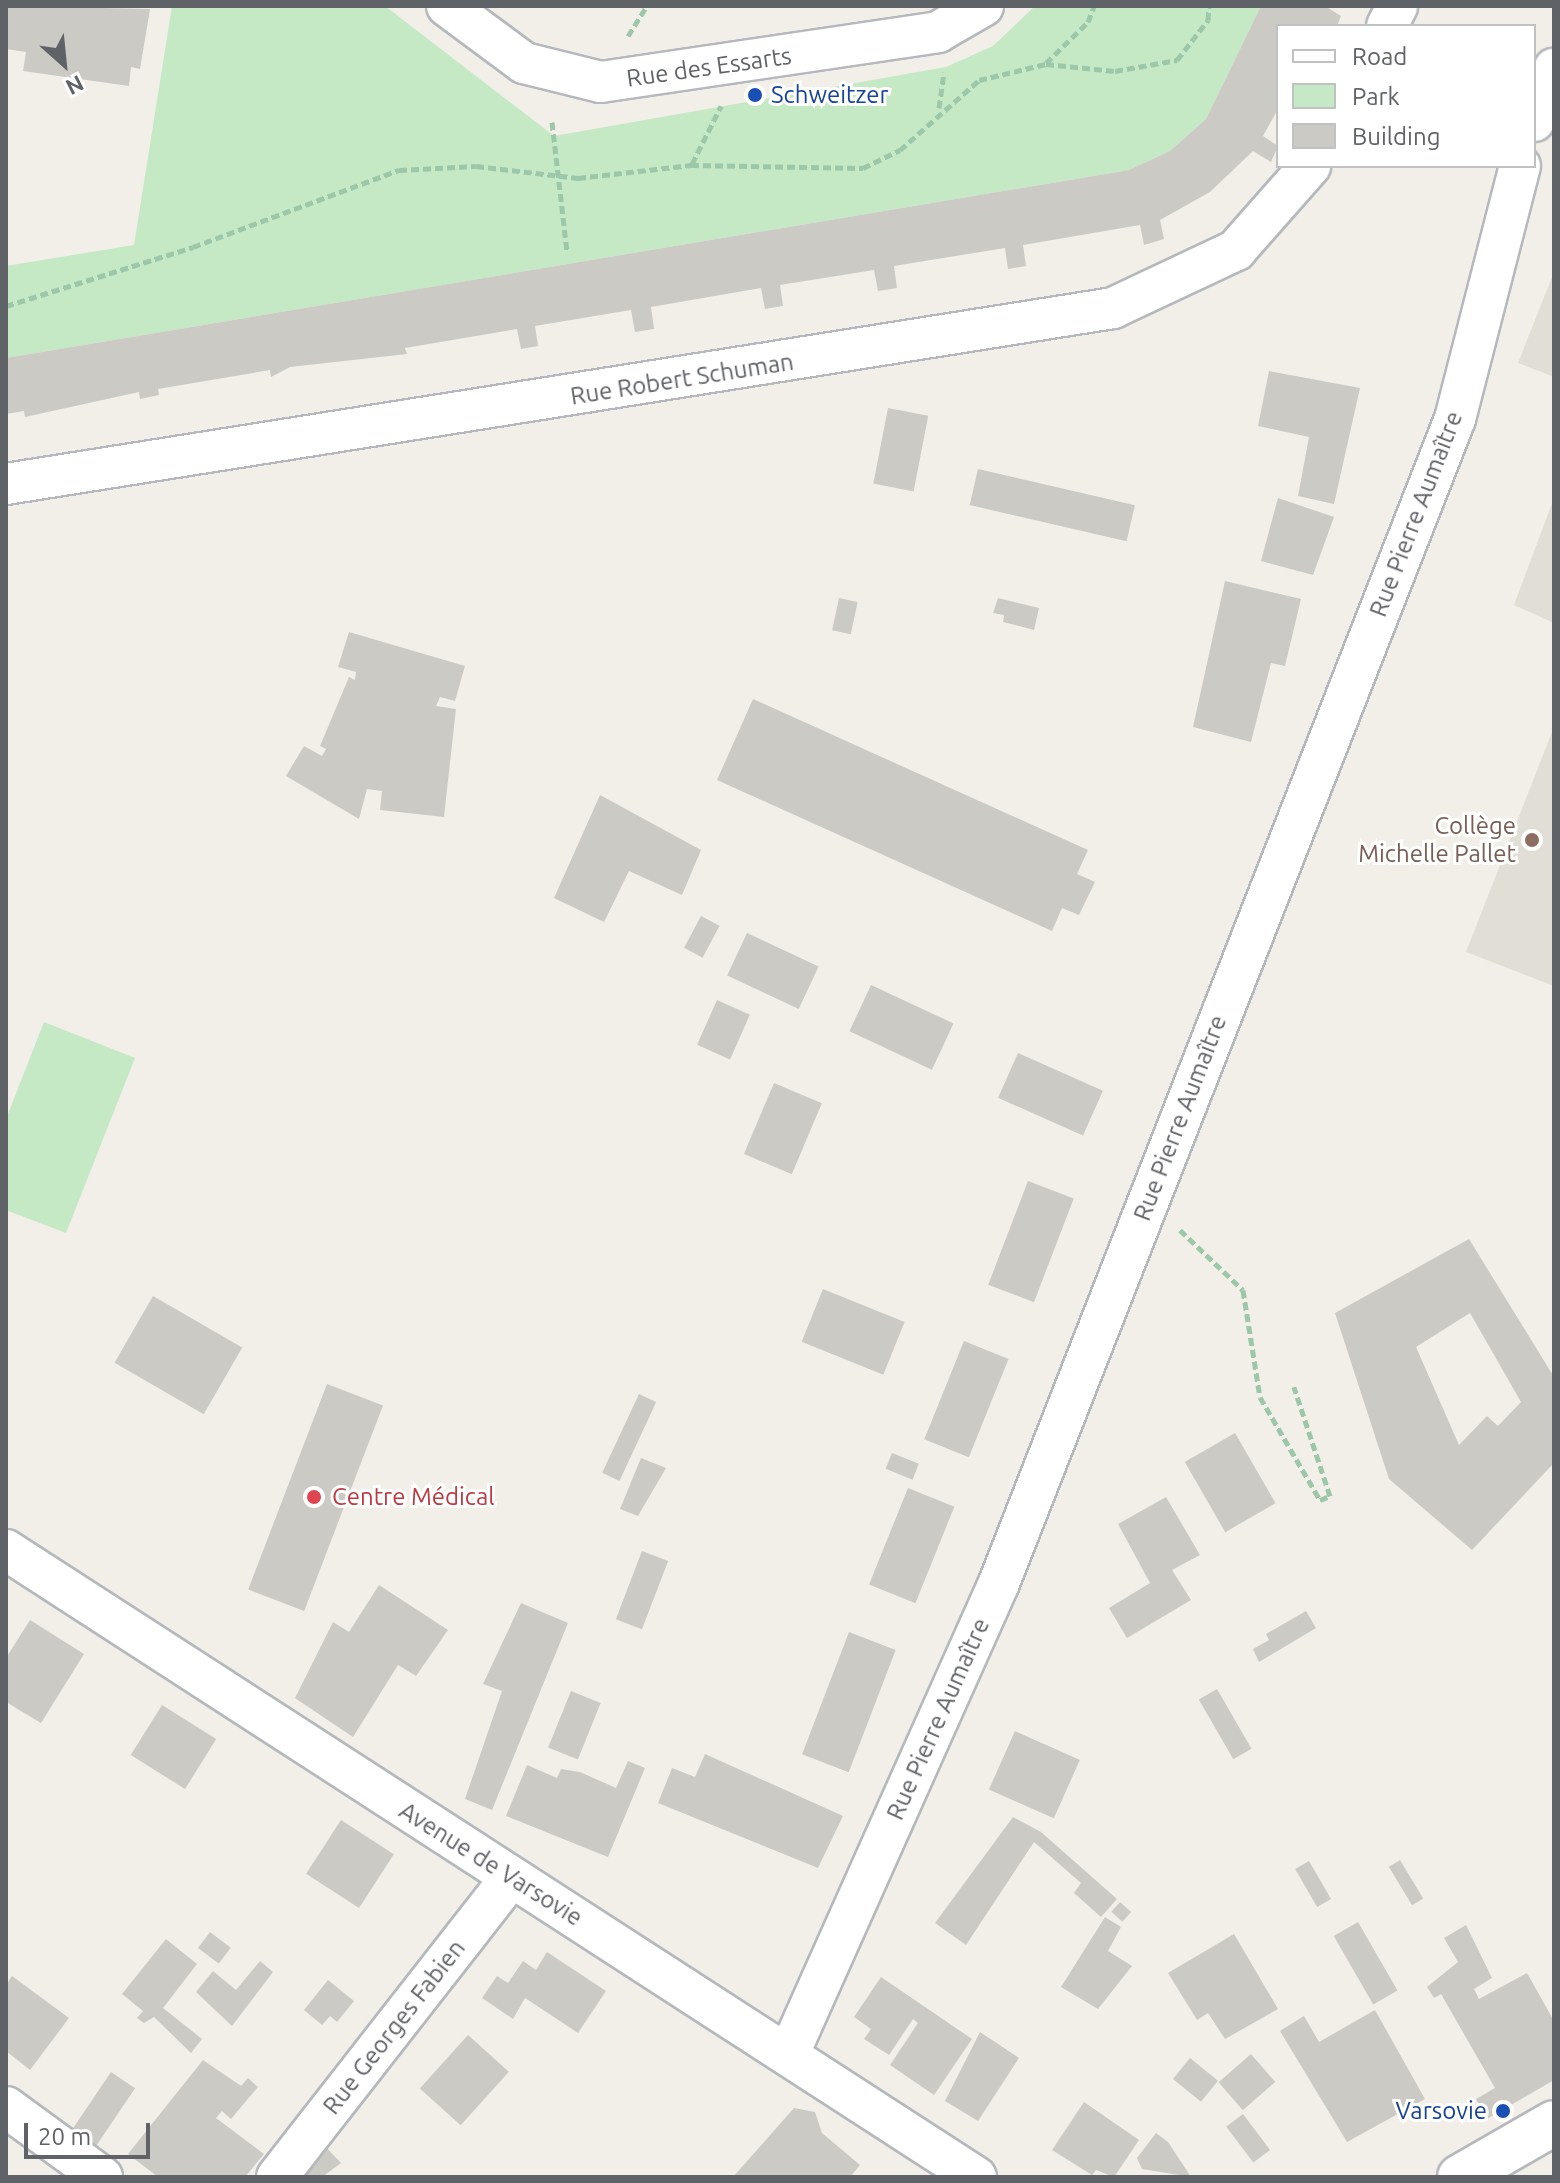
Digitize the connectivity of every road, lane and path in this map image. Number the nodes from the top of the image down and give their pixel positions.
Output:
1 (447, 6) edge
2 (983, 6) edge
3 (1094, 6) edge
4 (1209, 6) edge
5 (1397, 6) edge
6 (1388, 24) edge
7 (1046, 64) junction
8 (731, 66) junction
9 (1554, 69) edge
10 (1536, 116) edge
11 (552, 122) dead end
12 (691, 165) junction
13 (1308, 168) edge
14 (1519, 168) edge
15 (552, 175) junction
16 (567, 252) dead end
17 (6, 306) edge
18 (6, 484) edge
19 (1172, 1216) dead end
20 (1294, 1387) dead end
21 (6, 1550) edge
22 (511, 1878) junction
23 (790, 2051) junction
24 (6, 2107) edge
25 (1554, 2123) edge
26 (102, 2177) edge
27 (277, 2177) edge
28 (976, 2177) edge
29 (1460, 2177) edge

1 - 8 street, Rue des Essarts
2 - 8 street, Rue des Essarts
3 - 7 path
4 - 7 path
5 - 6 street
7 - 12 path
8 - 12 path
9 - 10 street
11 - 15 path
12 - 15 path
13 - 18 street, Rue Robert Schuman
14 - 23 street, Rue Pierre Aumaître
15 - 16 path
15 - 17 path
19 - 20 path
21 - 22 street, Avenue de Varsovie
22 - 23 street, Avenue de Varsovie
22 - 27 street, Rue Georges Fabien
23 - 28 street, Avenue de Varsovie
24 - 26 street
25 - 29 street

